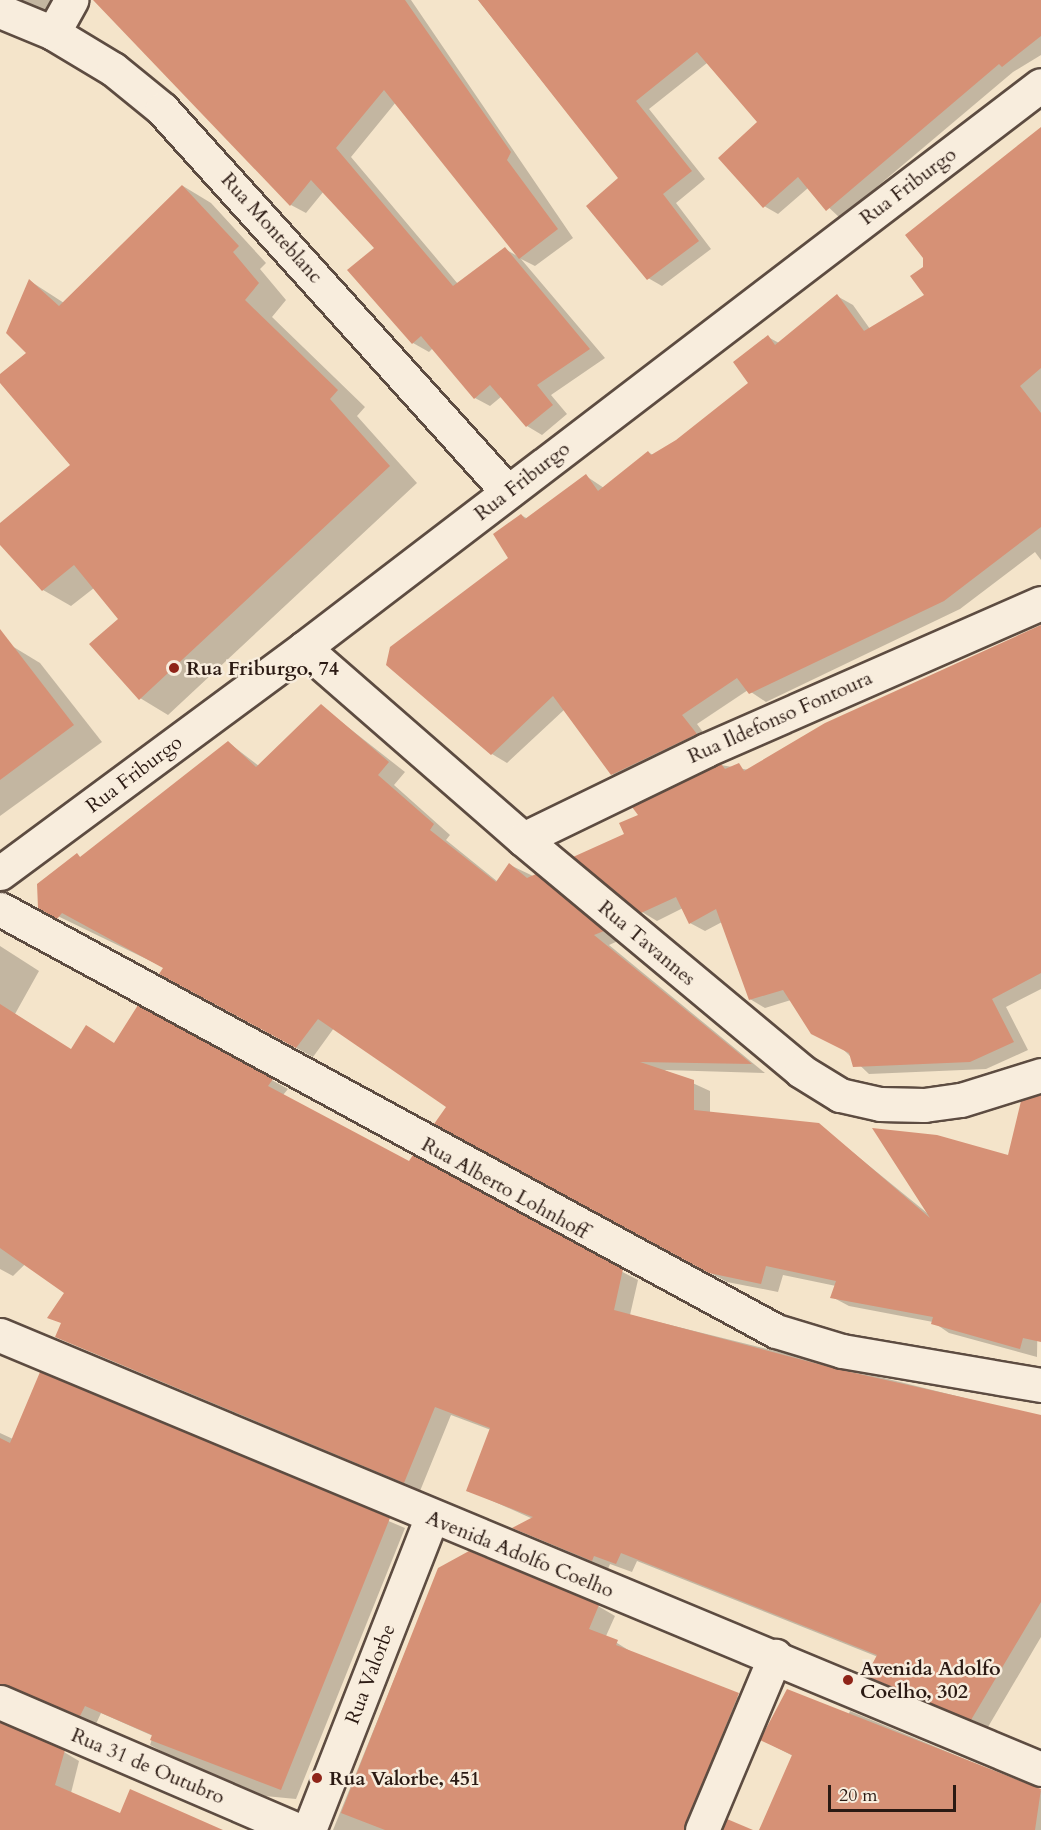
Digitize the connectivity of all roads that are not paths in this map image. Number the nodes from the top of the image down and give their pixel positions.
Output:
1 (71, 0) edge
2 (0, 11) edge
3 (53, 33) junction
4 (1041, 85) edge
5 (508, 492) junction
6 (1041, 603) edge
7 (304, 648) junction
8 (523, 839) junction
9 (0, 873) edge
10 (0, 909) edge
11 (1041, 1075) edge
12 (0, 1335) edge
13 (1041, 1385) edge
14 (431, 1518) junction
15 (775, 1656) junction
16 (0, 1702) edge
17 (1041, 1768) edge
18 (297, 1830) edge
19 (309, 1830) edge
20 (702, 1830) edge

1 - 3 street
2 - 3 street, Rua Monteblanc
3 - 5 street, Rua Monteblanc
4 - 5 street, Rua Friburgo
5 - 7 street, Rua Friburgo
6 - 8 street, Rua Ildefonso Fontoura
7 - 8 street, Rua Tavannes
7 - 9 street, Rua Friburgo
8 - 11 street, Rua Tavannes
10 - 13 street, Rua Alberto Lohnhoff
12 - 14 street, Avenida Adolfo Coelho
14 - 15 street, Avenida Adolfo Coelho
14 - 19 street, Rua Valorbe
15 - 17 street, Avenida Adolfo Coelho
15 - 20 street
16 - 18 street, Rua 31 de Outubro

